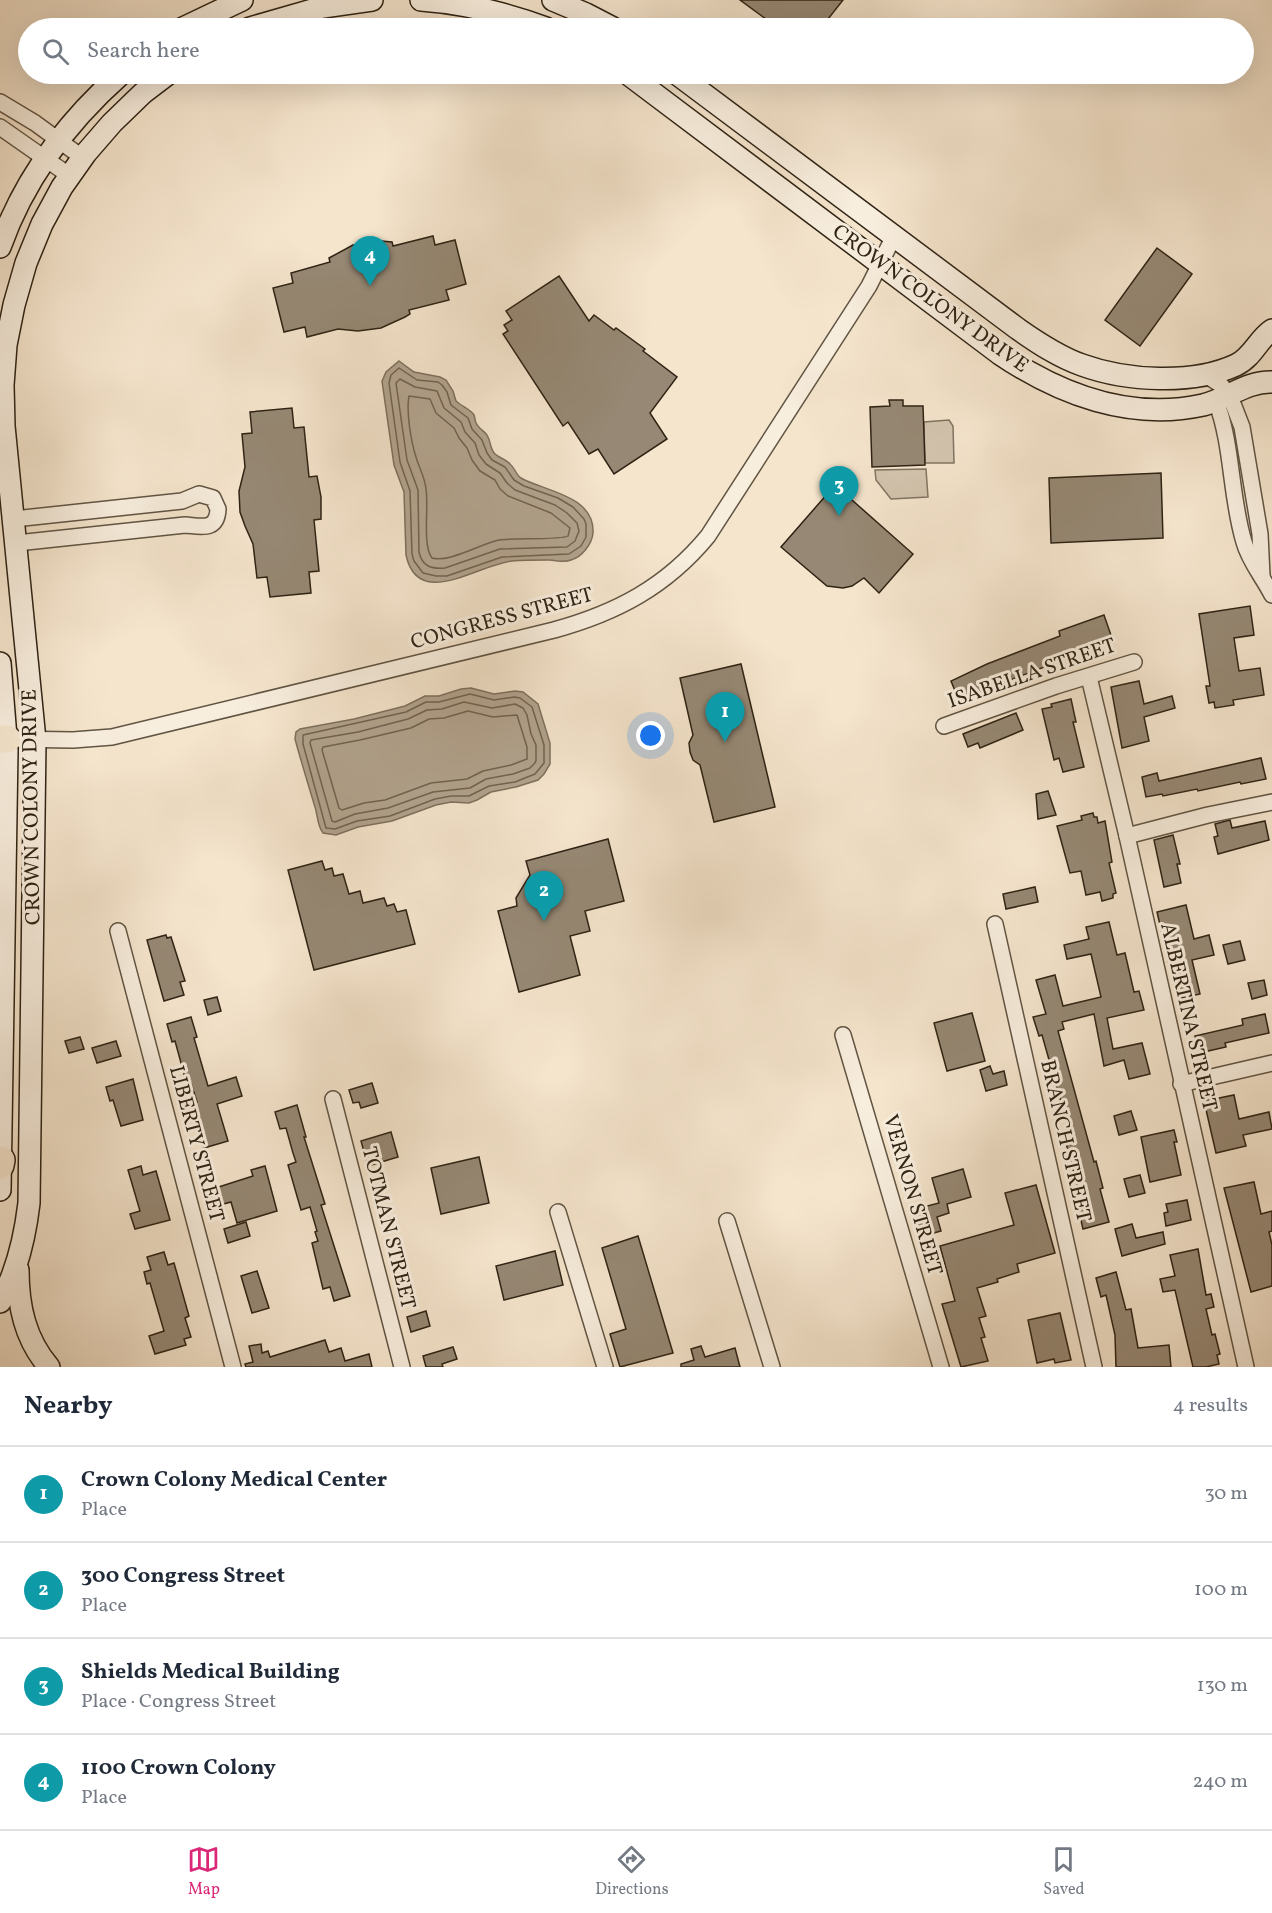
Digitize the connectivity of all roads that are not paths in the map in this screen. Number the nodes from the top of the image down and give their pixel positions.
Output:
1 (242, 0) edge
2 (372, 0) edge
3 (421, 0) edge
4 (553, 0) edge
5 (204, 18) edge
6 (285, 18) edge
7 (513, 18) edge
8 (594, 18) edge
9 (110, 84) edge
10 (156, 84) edge
11 (641, 84) edge
12 (690, 84) edge
13 (0, 102) edge
14 (0, 127) edge
15 (59, 140) junction
16 (46, 158) junction
17 (83, 158) junction
18 (70, 176) junction
19 (894, 236) junction
20 (0, 247) edge
21 (881, 264) junction
22 (1268, 334) edge
23 (1204, 374) junction
24 (1272, 381) edge
25 (1223, 398) junction
26 (194, 496) junction
27 (14, 519) junction
28 (197, 526) junction
29 (17, 543) junction
30 (1272, 595) edge
31 (1134, 662) dead end
32 (0, 663) edge
33 (1089, 677) junction
34 (944, 726) dead end
35 (3, 739) edge
36 (36, 740) junction
37 (1272, 802) edge
38 (1127, 836) junction
39 (995, 924) dead end
40 (118, 931) dead end
41 (843, 1035) dead end
42 (1272, 1063) edge
43 (1181, 1083) junction
44 (333, 1099) dead end
45 (0, 1162) edge
46 (0, 1190) edge
47 (558, 1212) dead end
48 (727, 1221) dead end
49 (18, 1258) junction
50 (0, 1302) edge
51 (49, 1367) edge
52 (232, 1367) edge
53 (402, 1367) edge
54 (604, 1367) edge
55 (772, 1367) edge
56 (941, 1367) edge
57 (1094, 1367) edge
58 (1246, 1367) edge

1 - 5 street
2 - 6 street
3 - 7 street
4 - 8 street
9 - 15 street
10 - 17 street, CROWN COLONY DRIVE
11 - 21 street, CROWN COLONY DRIVE
12 - 19 street, CROWN COLONY DRIVE
13 - 15 street
14 - 16 street
15 - 16 street
15 - 17 street
16 - 18 street
16 - 20 street
17 - 18 street, CROWN COLONY DRIVE
18 - 27 street, CROWN COLONY DRIVE
19 - 21 street, CONGRESS STREET
19 - 23 street, CROWN COLONY DRIVE
21 - 25 street, CROWN COLONY DRIVE
21 - 36 street, CONGRESS STREET
22 - 23 street, CROWN COLONY DRIVE
22 - 24 street
23 - 25 street
24 - 25 street, CROWN COLONY DRIVE
25 - 30 street
26 - 27 street
26 - 28 street
26 - 28 street
27 - 29 street, CROWN COLONY DRIVE
28 - 29 street
29 - 36 street, CROWN COLONY DRIVE
31 - 33 street, ISABELLA STREET
32 - 35 street, CROWN COLONY DRIVE
33 - 34 street, ISABELLA STREET
33 - 38 street, ALBERTINA STREET
35 - 36 street, CONGRESS STREET
35 - 45 street, CROWN COLONY DRIVE
36 - 49 street, CROWN COLONY DRIVE
37 - 38 street
38 - 43 street, ALBERTINA STREET
39 - 57 street, BRANCH STREET
40 - 52 street, LIBERTY STREET
41 - 56 street, VERNON STREET
42 - 43 street
43 - 58 street, ALBERTINA STREET
44 - 53 street, TOTMAN STREET
45 - 46 street, CROWN COLONY DRIVE
47 - 54 street
48 - 55 street
49 - 50 street, CROWN COLONY DRIVE
49 - 51 street

